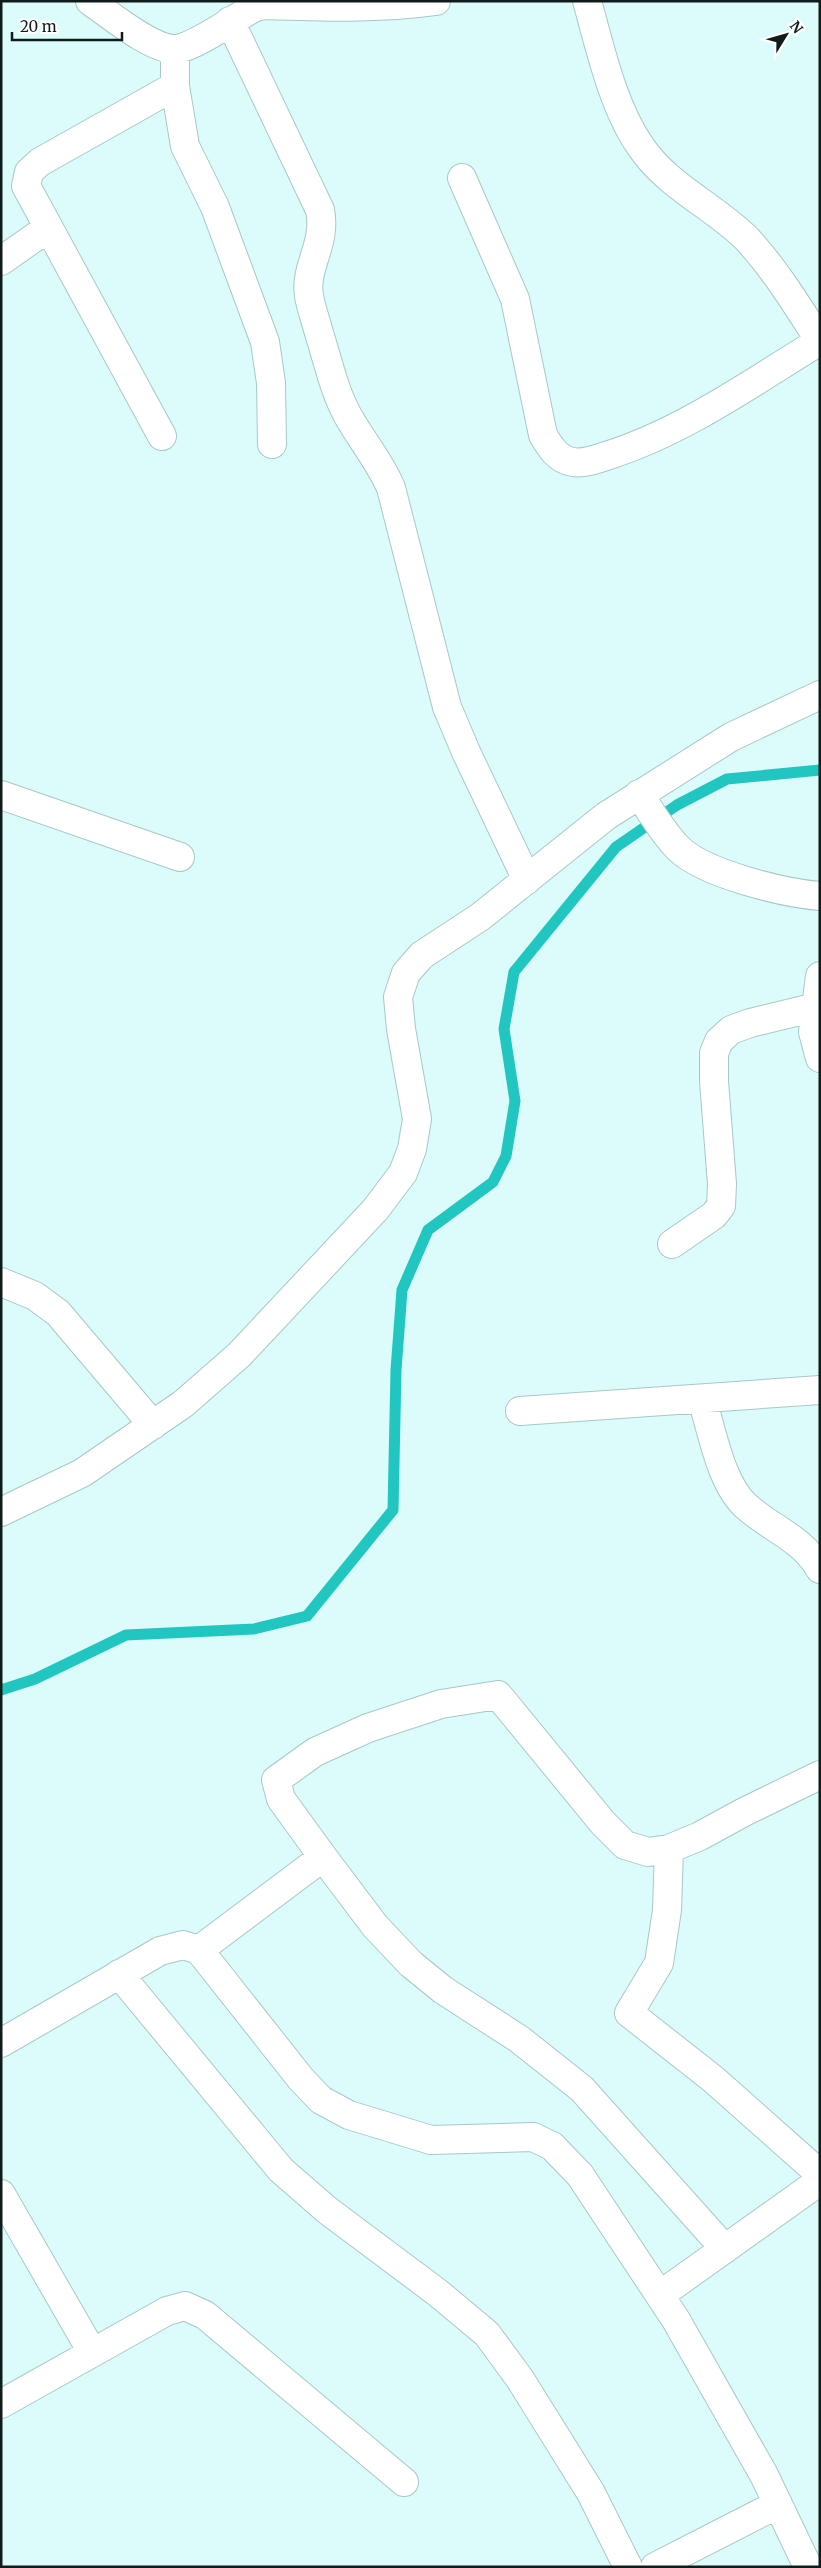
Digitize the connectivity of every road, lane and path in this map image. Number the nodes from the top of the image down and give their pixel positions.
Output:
1 (90, 1) edge
2 (436, 1) edge
3 (587, 1) edge
4 (230, 21) junction
5 (175, 49) junction
6 (175, 86) junction
7 (462, 178) dead end
8 (48, 228) junction
9 (1, 261) edge
10 (820, 341) edge
11 (162, 436) dead end
12 (272, 444) dead end
13 (820, 696) edge
14 (1, 795) edge
15 (644, 802) junction
16 (180, 857) dead end
17 (527, 880) junction
18 (820, 896) edge
19 (820, 976) edge
20 (818, 1006) edge
21 (820, 1058) edge
22 (672, 1244) dead end
23 (1, 1282) edge
24 (820, 1390) edge
25 (702, 1398) junction
26 (520, 1411) dead end
27 (153, 1425) junction
28 (1, 1512) edge
29 (820, 1569) edge
30 (820, 1775) edge
31 (669, 1849) junction
32 (323, 1857) junction
33 (199, 1950) junction
34 (119, 1974) junction
35 (1, 2043) edge
36 (820, 2174) edge
37 (820, 2181) edge
38 (1, 2194) edge
39 (725, 2249) junction
40 (660, 2295) junction
41 (92, 2352) junction
42 (1, 2404) edge
43 (404, 2482) dead end
44 (778, 2504) junction
45 (628, 2567) edge
46 (655, 2567) edge
47 (808, 2567) edge

1 - 5 street
2 - 4 street
3 - 10 street
4 - 5 street
4 - 17 street
5 - 6 street
6 - 8 street
6 - 12 street
7 - 10 street
8 - 9 street
8 - 11 street
13 - 15 street
14 - 16 street
15 - 17 street
15 - 18 street
17 - 27 street
19 - 20 street
20 - 21 street
20 - 22 street
23 - 27 street
24 - 25 street
25 - 26 street
25 - 29 street
27 - 28 street
30 - 31 street
31 - 32 street
31 - 36 street
32 - 33 street
32 - 39 street
33 - 34 street
33 - 40 street
34 - 35 street
34 - 45 street
37 - 39 street
38 - 41 street
39 - 40 street
40 - 44 street
41 - 42 street
41 - 43 street
44 - 46 street
44 - 47 street

